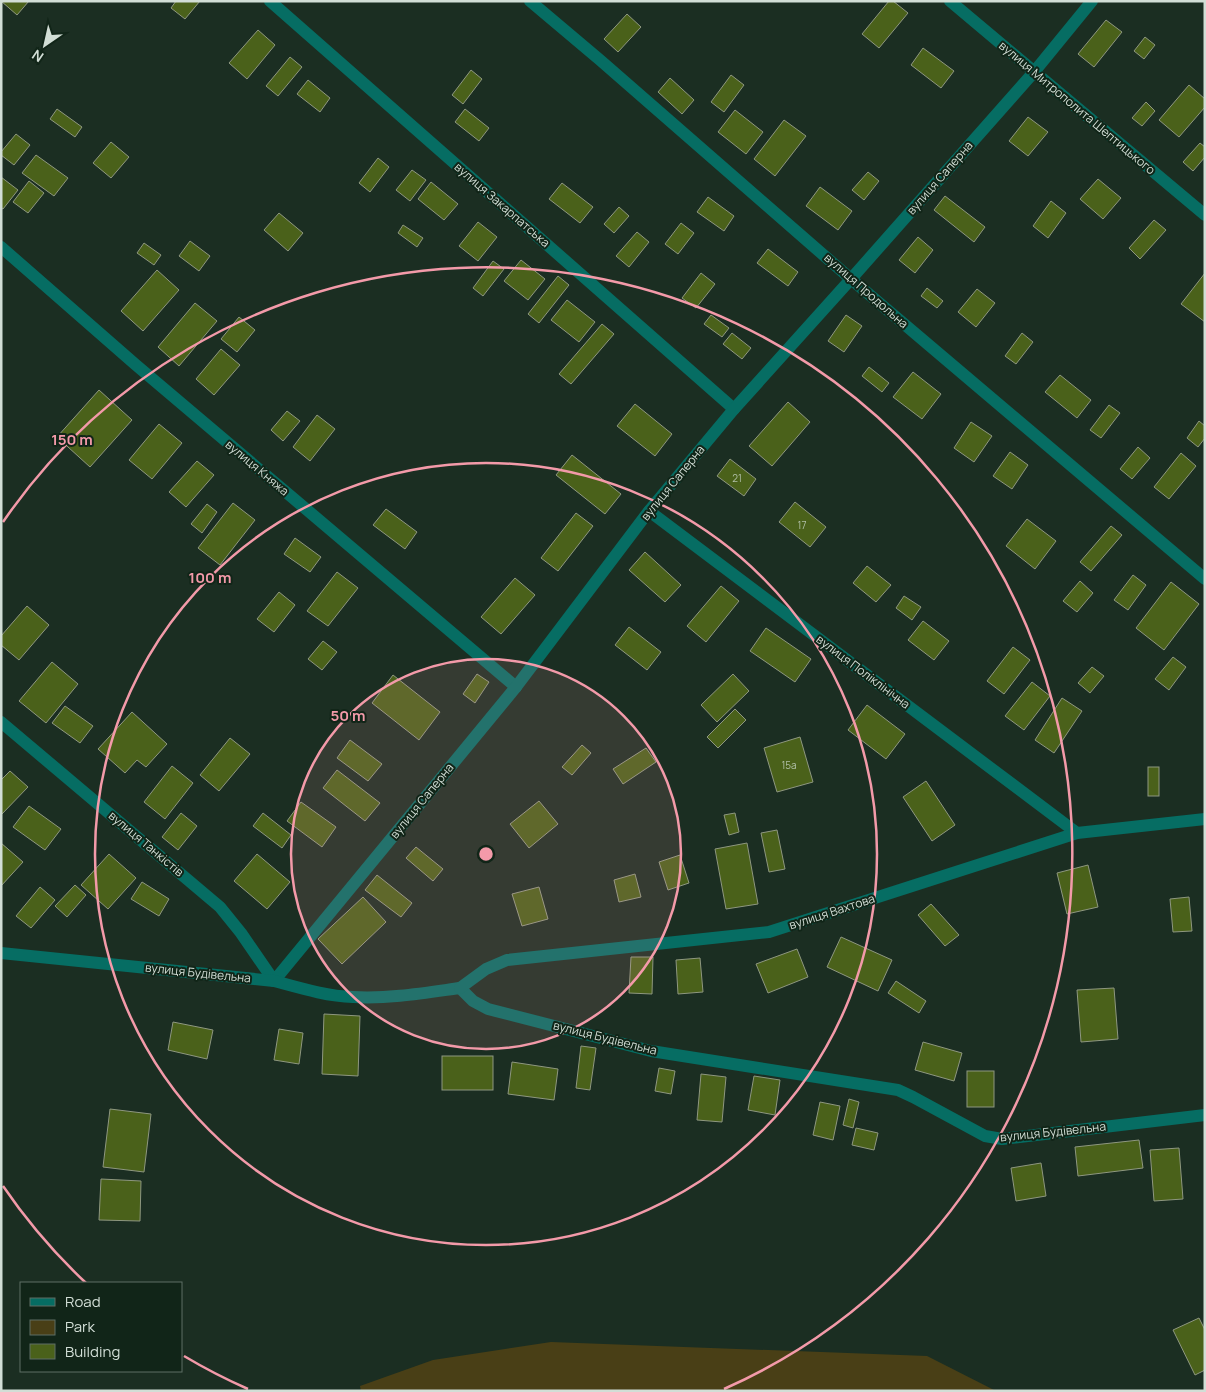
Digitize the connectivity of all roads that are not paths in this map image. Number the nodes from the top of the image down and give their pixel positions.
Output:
1 (270, 1) edge
2 (530, 1) edge
3 (950, 1) edge
4 (1092, 1) edge
5 (1034, 72) junction
6 (1205, 214) edge
7 (1, 247) edge
8 (852, 279) junction
9 (734, 408) junction
10 (649, 511) junction
11 (1205, 579) edge
12 (516, 687) junction
13 (1, 722) edge
14 (1205, 819) edge
15 (1077, 833) junction
16 (1, 953) edge
17 (274, 980) junction
18 (460, 988) junction
19 (1205, 1114) edge

1 - 9 street, вулиця Закарпатська
2 - 8 street, вулиця Продольна
3 - 5 street, вулиця Митрополита Шептицького
4 - 5 street, вулиця Саперна
5 - 6 street, вулиця Митрополита Шептицького
5 - 8 street, вулиця Саперна
7 - 12 street, вулиця Княжа
8 - 9 street, вулиця Саперна
8 - 11 street, вулиця Продольна
9 - 10 street, вулиця Саперна
10 - 12 street, вулиця Саперна
10 - 15 street, вулиця Поліклінічна
12 - 17 street, вулиця Саперна
13 - 17 street, вулиця Танкістів
14 - 15 street, вулиця Вахтова
15 - 18 street, вулиця Вахтова
16 - 17 street, вулиця Будівельна
17 - 18 street, вулиця Будівельна
18 - 19 street, вулиця Будівельна

